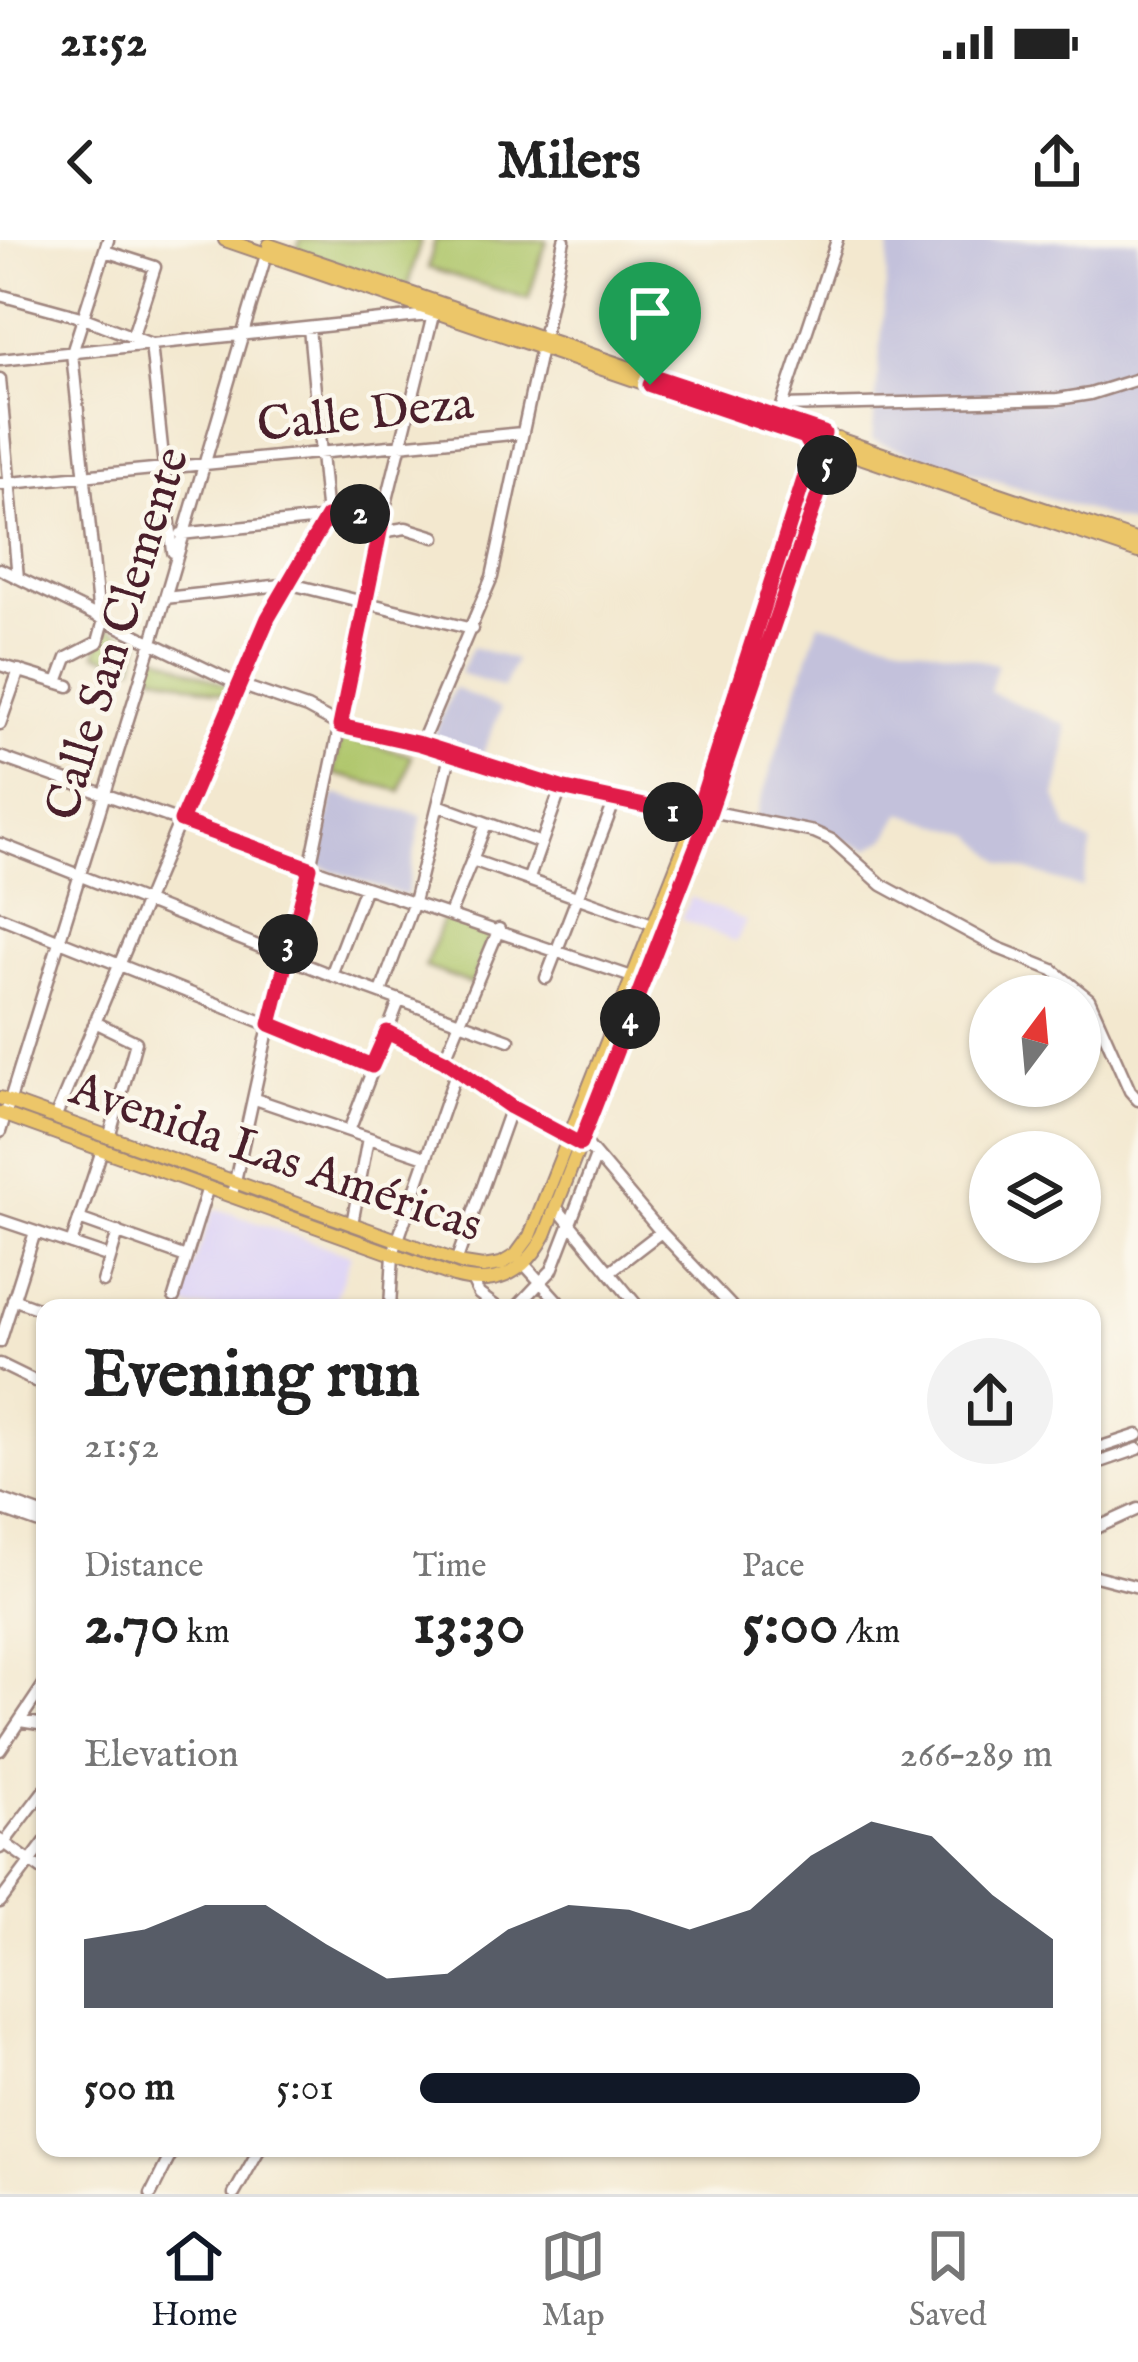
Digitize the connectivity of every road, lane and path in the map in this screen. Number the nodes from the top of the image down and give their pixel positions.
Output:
1 (225, 240) edge
2 (564, 240) edge
3 (837, 240) edge
4 (106, 246) edge
5 (269, 247) edge
6 (0, 295) edge
7 (439, 311) junction
8 (84, 317) junction
9 (309, 328) junction
10 (133, 334) junction
11 (242, 335) junction
12 (544, 343) junction
13 (151, 344) junction
14 (73, 353) junction
15 (0, 360) edge
16 (0, 379) edge
17 (1138, 379) edge
18 (652, 380) junction
19 (780, 412) junction
20 (522, 433) junction
21 (805, 437) junction
22 (829, 440) junction
23 (404, 445) junction
24 (321, 452) junction
25 (814, 458) junction
26 (202, 464) junction
27 (162, 468) junction
28 (83, 476) junction
29 (4, 484) edge
30 (1024, 507) junction
31 (384, 512) junction
32 (327, 517) junction
33 (380, 532) junction
34 (182, 535) junction
35 (435, 537) dead end
36 (1138, 541) edge
37 (1138, 552) edge
38 (174, 562) junction
39 (0, 569) edge
40 (18, 578) junction
41 (291, 584) junction
42 (165, 598) junction
43 (367, 603) junction
44 (102, 618) junction
45 (472, 629) junction
46 (152, 642) junction
47 (0, 665) edge
48 (19, 670) junction
49 (237, 684) junction
50 (0, 724) edge
51 (340, 726) junction
52 (421, 744) junction
53 (450, 756) junction
54 (0, 757) edge
55 (719, 765) junction
56 (561, 788) junction
57 (104, 794) junction
58 (615, 800) junction
59 (438, 805) junction
60 (704, 816) junction
61 (181, 821) junction
62 (486, 824) junction
63 (541, 843) junction
64 (0, 844) edge
65 (472, 860) junction
66 (310, 868) junction
67 (81, 876) junction
68 (529, 878) junction
69 (365, 887) junction
70 (579, 899) junction
71 (414, 902) junction
72 (146, 903) junction
73 (450, 914) junction
74 (0, 917) edge
75 (655, 925) junction
76 (499, 929) junction
77 (60, 940) junction
78 (558, 951) junction
79 (284, 957) junction
80 (120, 964) junction
81 (331, 975) junction
82 (546, 978) dead end
83 (635, 978) junction
84 (381, 992) junction
85 (399, 1001) junction
86 (95, 1022) junction
87 (270, 1024) junction
88 (461, 1024) junction
89 (387, 1032) junction
90 (509, 1040) dead end
91 (444, 1060) junction
92 (372, 1066) junction
93 (458, 1070) junction
94 (255, 1099) junction
95 (1138, 1100) edge
96 (3, 1107) edge
97 (511, 1107) junction
98 (55, 1118) junction
99 (349, 1131) junction
100 (0, 1132) edge
101 (74, 1133) junction
102 (368, 1138) junction
103 (574, 1142) junction
104 (105, 1144) junction
105 (596, 1156) junction
106 (425, 1157) junction
107 (208, 1187) junction
108 (234, 1190) junction
109 (556, 1207) junction
110 (0, 1220) edge
111 (79, 1220) junction
112 (570, 1223) junction
113 (352, 1225) junction
114 (35, 1232) junction
115 (118, 1232) junction
116 (661, 1232) junction
117 (71, 1244) junction
118 (396, 1247) junction
119 (110, 1257) junction
120 (186, 1257) junction
121 (456, 1262) junction
122 (525, 1265) junction
123 (610, 1272) junction
124 (472, 1280) junction
125 (103, 1282) dead end
126 (543, 1282) junction
127 (174, 1297) dead end
128 (391, 1299) edge
129 (486, 1299) edge
130 (525, 1299) edge
131 (557, 1299) edge
132 (632, 1299) edge
133 (725, 1299) edge
134 (13, 1300) junction
135 (36, 1308) edge
136 (0, 1342) edge
137 (0, 1364) edge
138 (36, 1382) edge
139 (1138, 1435) edge
140 (1101, 1447) edge
141 (1138, 1449) edge
142 (1101, 1462) edge
143 (0, 1499) edge
144 (0, 1509) edge
145 (1138, 1509) edge
146 (36, 1512) edge
147 (1122, 1513) junction
148 (1138, 1520) edge
149 (36, 1522) edge
150 (1101, 1525) edge
151 (1101, 1577) edge
152 (1138, 1587) edge
153 (36, 1697) edge
154 (20, 1721) junction
155 (36, 1724) edge
156 (0, 1750) edge
157 (36, 1800) edge
158 (1, 1844) edge
159 (36, 1854) edge
160 (30, 1862) junction
161 (36, 1866) edge
162 (0, 1902) edge
163 (170, 2157) edge
164 (255, 2157) edge
165 (151, 2194) edge
166 (234, 2194) edge

1 - 5 main road
2 - 12 street
3 - 19 street
4 - 8 street
4 - 10 street
5 - 7 main road
5 - 11 street, Calle San Clemente
6 - 8 street
7 - 9 street
7 - 12 main road
7 - 23 street
8 - 10 street
8 - 14 street
9 - 11 street
9 - 24 street
10 - 13 street
11 - 13 street
11 - 26 street, Calle San Clemente
12 - 18 main road
12 - 20 street
13 - 14 street
13 - 27 street
14 - 15 street
14 - 28 street
16 - 29 street
17 - 19 street
18 - 19 main road
18 - 21 main road
19 - 22 main road
20 - 23 street, Calle Deza
20 - 45 street
21 - 22 main road
21 - 25 main road
22 - 25 main road, Avenida Las Américas
22 - 30 main road
22 - 55 main road, Avenida Las Américas
23 - 24 street, Calle Deza
23 - 31 street
24 - 26 street, Calle Deza
24 - 32 street
25 - 55 main road, Avenida Las Américas
26 - 27 street, Calle Deza
26 - 34 street, Calle San Clemente
27 - 28 street, Calle Deza
27 - 38 street
28 - 29 street, Calle Deza
28 - 44 street
29 - 40 street
30 - 36 main road
30 - 37 main road
31 - 32 street
31 - 33 street
32 - 34 street
32 - 41 street
33 - 35 street
33 - 43 street
34 - 38 street, Calle San Clemente
38 - 42 street, Calle San Clemente
39 - 40 street
40 - 44 street
41 - 42 street
41 - 43 street
41 - 49 street
42 - 46 street, Calle San Clemente
43 - 45 street
43 - 51 street
44 - 46 street
44 - 48 street
45 - 52 street
46 - 49 street
46 - 57 street, Calle San Clemente
47 - 48 street
48 - 50 street
49 - 51 street
49 - 61 street
51 - 52 street
51 - 66 street
52 - 53 street
53 - 56 street
53 - 59 street
54 - 57 street
55 - 60 main road, Avenida Las Américas
56 - 58 street
56 - 63 street
57 - 61 street
57 - 67 street, Calle San Clemente
58 - 60 street
58 - 70 street
59 - 62 street
59 - 71 street
60 - 75 main road, Avenida Las Américas
60 - 95 street
60 - 103 main road, Avenida Las Américas
61 - 66 street
61 - 72 street
62 - 63 street
62 - 65 street
63 - 68 street
64 - 67 street
65 - 68 street
65 - 73 street
66 - 69 street
66 - 79 street
67 - 72 street
67 - 77 street, Calle San Clemente
68 - 70 street
69 - 71 street
69 - 81 street
70 - 75 street
70 - 78 street
71 - 73 street
71 - 84 street
72 - 79 street
72 - 80 street
73 - 76 street
74 - 77 street
75 - 83 main road, Avenida Las Américas
76 - 78 street
76 - 88 street
77 - 80 street
77 - 96 street, Calle San Clemente
78 - 82 street
78 - 83 street
79 - 81 street
79 - 87 street
80 - 86 street
80 - 87 street
81 - 84 street
83 - 103 main road, Avenida Las Américas
84 - 85 street
85 - 88 street
85 - 89 street
86 - 98 street
86 - 104 street
87 - 92 street
87 - 94 street
88 - 90 street
88 - 91 street
89 - 91 street
89 - 92 street
91 - 93 street
92 - 99 street
93 - 97 street
93 - 106 street
94 - 99 street
94 - 108 street
96 - 98 main road, Avenida Las Américas
96 - 100 street, Calle San Clemente
96 - 101 main road, Avenida Las Américas
97 - 103 street
97 - 121 street
98 - 101 main road, Avenida Las Américas
99 - 102 street
101 - 104 main road, Avenida Las Américas
102 - 106 street
102 - 113 street
103 - 105 street
103 - 109 main road, Avenida Las Américas
103 - 121 main road, Avenida Las Américas
104 - 107 main road, Avenida Las Américas
104 - 108 main road, Avenida Las Américas
104 - 111 street
105 - 112 street
105 - 116 street
106 - 118 street
107 - 108 main road, Avenida Las Américas
107 - 120 street
108 - 113 main road, Avenida Las Américas
108 - 118 main road, Avenida Las Américas
109 - 112 street
109 - 122 main road, Avenida Las Américas
110 - 114 street
111 - 115 street
111 - 117 street
112 - 123 street
112 - 126 street
113 - 118 main road, Avenida Las Américas
114 - 117 street
114 - 134 street
115 - 119 street
115 - 120 street
116 - 123 street
116 - 133 street
117 - 119 street
118 - 121 main road, Avenida Las Américas
118 - 124 main road, Avenida Las Américas
118 - 128 street
119 - 125 street
120 - 127 street
122 - 124 main road, Avenida Las Américas
122 - 126 street
123 - 132 street
124 - 129 street
126 - 130 street
126 - 131 street
134 - 135 street
134 - 136 street
137 - 138 street
139 - 140 street
141 - 142 street
143 - 146 street
144 - 149 street
145 - 147 street
147 - 148 street
147 - 150 street
151 - 152 street
153 - 154 street
154 - 155 street
154 - 156 street
157 - 158 street
158 - 160 street
159 - 160 street
160 - 161 street
160 - 162 street
163 - 165 street
164 - 166 street

